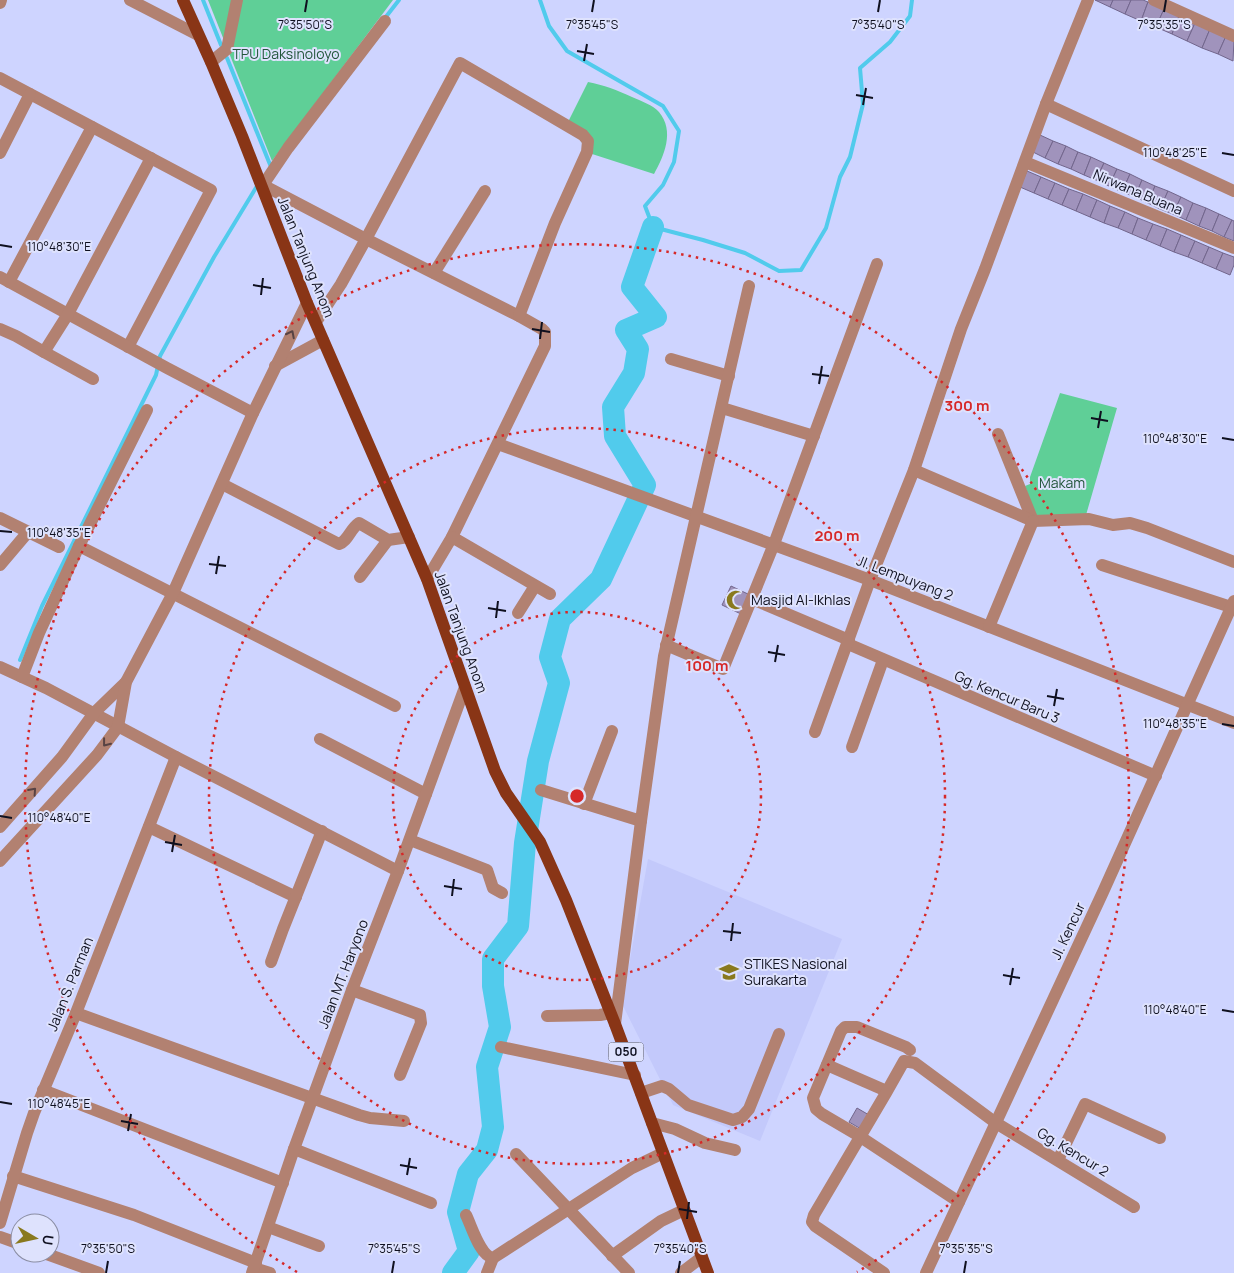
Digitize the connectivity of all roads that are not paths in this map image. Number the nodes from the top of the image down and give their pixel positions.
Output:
1 (130, 0) edge
2 (183, 0) edge
3 (237, 0) edge
4 (1088, 0) edge
5 (1154, 0) edge
6 (386, 21) dead end
7 (198, 35) junction
8 (1234, 36) edge
9 (211, 62) junction
10 (0, 78) edge
11 (30, 94) junction
12 (1046, 104) junction
13 (92, 127) junction
14 (0, 153) edge
15 (151, 158) junction
16 (1030, 164) dead end
17 (262, 184) junction
18 (485, 190) dead end
19 (1234, 191) edge
20 (366, 240) junction
21 (1234, 248) edge
22 (877, 264) dead end
23 (434, 273) junction
24 (5, 280) edge
25 (749, 286) dead end
26 (307, 303) junction
27 (68, 314) junction
28 (519, 316) junction
29 (316, 322) junction
30 (0, 328) edge
31 (323, 340) junction
32 (128, 347) junction
33 (44, 352) junction
34 (671, 359) dead end
35 (275, 366) junction
36 (729, 376) junction
37 (93, 379) dead end
38 (722, 408) junction
39 (147, 410) dead end
40 (253, 413) junction
41 (998, 434) dead end
42 (814, 436) junction
43 (498, 444) junction
44 (914, 470) junction
45 (222, 484) junction
46 (696, 516) junction
47 (0, 518) edge
48 (1033, 521) junction
49 (28, 532) junction
50 (409, 537) junction
51 (452, 537) junction
52 (388, 540) junction
53 (774, 544) junction
54 (79, 546) junction
55 (59, 547) dead end
56 (1234, 562) edge
57 (0, 565) edge
58 (1102, 565) dead end
59 (360, 577) dead end
60 (427, 579) junction
61 (870, 580) junction
62 (535, 586) junction
63 (173, 593) junction
64 (550, 594) dead end
65 (752, 599) junction
66 (1233, 604) edge
67 (518, 613) dead end
68 (989, 627) junction
69 (848, 642) junction
70 (666, 645) junction
71 (883, 660) junction
72 (2, 671) edge
73 (22, 677) junction
74 (126, 682) junction
75 (465, 687) junction
76 (1187, 704) junction
77 (395, 706) dead end
78 (94, 712) junction
79 (1234, 723) edge
80 (118, 727) junction
81 (612, 731) dead end
82 (815, 732) dead end
83 (320, 739) dead end
84 (852, 747) dead end
85 (176, 757) junction
86 (1156, 776) junction
87 (541, 790) dead end
88 (426, 794) junction
89 (584, 804) junction
90 (640, 821) junction
91 (0, 827) edge
92 (149, 827) junction
93 (322, 831) junction
94 (410, 840) junction
95 (0, 861) edge
96 (398, 871) junction
97 (502, 893) dead end
98 (296, 897) junction
99 (271, 962) dead end
100 (352, 990) junction
101 (76, 1013) junction
102 (548, 1016) dead end
103 (613, 1018) junction
104 (779, 1034) dead end
105 (500, 1047) dead end
106 (910, 1050) dead end
107 (827, 1065) junction
108 (400, 1075) dead end
109 (634, 1075) junction
110 (882, 1089) dead end
111 (43, 1090) junction
112 (641, 1092) junction
113 (313, 1098) junction
114 (404, 1122) dead end
115 (652, 1123) junction
116 (996, 1123) junction
117 (860, 1136) junction
118 (1160, 1138) dead end
119 (294, 1149) junction
120 (735, 1150) dead end
121 (663, 1153) junction
122 (516, 1154) dead end
123 (1058, 1160) junction
124 (8, 1179) edge
125 (283, 1183) junction
126 (959, 1202) junction
127 (431, 1203) dead end
128 (1134, 1207) dead end
129 (569, 1208) junction
130 (684, 1210) junction
131 (466, 1215) dead end
132 (0, 1223) edge
133 (268, 1227) junction
134 (319, 1246) dead end
135 (612, 1256) junction
136 (702, 1257) junction
137 (493, 1258) junction
138 (60, 1259) edge
139 (254, 1268) edge
140 (99, 1273) edge
141 (270, 1273) edge
142 (487, 1273) edge
143 (630, 1273) edge
144 (681, 1273) edge
145 (708, 1273) edge
146 (884, 1273) edge
147 (926, 1273) edge

1 - 7 street
2 - 7 main road, Jalan Tanjung Anom / 050
3 - 9 street
4 - 12 street
5 - 8 street
6 - 17 street
7 - 9 main road, Jalan Tanjung Anom / 050
9 - 17 main road, Jalan Tanjung Anom / 050
10 - 11 street
11 - 13 street
11 - 14 street
12 - 19 street
12 - 44 street
13 - 15 street
13 - 24 street
15 - 27 street
15 - 32 street
16 - 21 street, Nirwana Buana
17 - 20 street
17 - 26 main road, Jalan Tanjung Anom / 050
18 - 23 street
20 - 23 street
20 - 28 street
20 - 29 street
22 - 42 street
23 - 28 street
24 - 27 street
25 - 36 street
26 - 29 main road, Jalan Tanjung Anom / 050
35 -> 26 street
27 - 32 street
27 - 33 street
28 - 43 street
29 - 31 main road, Jalan Tanjung Anom / 050
30 - 33 street
31 - 35 street
31 - 50 main road, Jalan Tanjung Anom / 050
32 - 40 street
33 - 37 street
34 - 36 street
35 - 40 street
36 - 38 street
38 - 42 street
38 - 46 street
39 - 54 street
40 - 45 street
41 - 48 street
42 - 53 street
43 - 46 street, Jl. Lempuyang 2
43 - 51 street
44 - 48 street
44 - 61 street
45 - 52 street
45 - 63 street
46 - 53 street, Jl. Lempuyang 2
46 - 70 street
47 - 49 street
48 - 56 street
48 - 68 street
49 - 55 street
49 - 57 street
50 - 52 street
50 - 60 main road, Jalan Tanjung Anom / 050
51 - 60 street
51 - 62 street
52 - 59 street
53 - 61 street, Jl. Lempuyang 2
53 - 65 street
54 - 63 street
54 - 73 street
58 - 66 street
60 - 75 main road, Jalan Tanjung Anom / 050
61 - 68 street, Jl. Lempuyang 2
61 - 69 street
62 - 64 street
62 - 67 street
63 - 74 street
63 - 77 street
65 - 69 street, Gg. Kencur Baru 3
65 - 70 street
66 - 76 street, Jl. Kencur
68 - 76 street, Jl. Lempuyang 2
69 - 71 street, Gg. Kencur Baru 3
69 - 82 street
70 - 90 street
71 - 84 street
71 - 86 street, Gg. Kencur Baru 3
72 - 73 street
73 - 78 street
74 - 78 street
74 - 80 street
75 - 88 street, Jalan MT. Haryono
75 - 103 main road, Jalan Tanjung Anom / 050
76 - 79 street, Jl. Lempuyang 2
76 - 86 street, Jl. Kencur
78 - 80 street
91 -> 78 street
80 - 85 street
80 -> 95 street
81 - 89 street
83 - 88 street
85 - 92 street, Jalan S. Parman
85 - 93 street
86 - 116 street, Jl. Kencur
87 - 89 street
88 - 94 street, Jalan MT. Haryono
89 - 90 street
90 - 103 street
92 - 98 street
92 - 101 street, Jalan S. Parman
93 - 96 street
93 - 98 street
94 - 96 street, Jalan MT. Haryono
94 - 97 street
96 - 100 street, Jalan MT. Haryono
98 - 99 street
100 - 108 street
100 - 113 street, Jalan MT. Haryono
101 - 111 street, Jalan S. Parman
101 - 113 street
102 - 103 street
103 - 109 main road, Jalan Tanjung Anom / 050
104 - 112 street
105 - 109 street
106 - 107 street
107 - 110 street
107 - 117 street
109 - 112 main road, Jalan Tanjung Anom / 050
111 - 124 street, Jalan S. Parman
111 - 125 street
112 - 115 main road, Jalan Tanjung Anom / 050
113 - 114 street
113 - 119 street, Jalan MT. Haryono
115 - 120 street
115 - 121 main road, Jalan Tanjung Anom / 050
116 - 117 street, Gg. Kencur 2
116 - 123 street, Gg. Kencur 2
116 - 126 street, Jl. Kencur
117 - 126 street
117 - 146 street
118 - 123 street
119 - 125 street, Jalan MT. Haryono
119 - 127 street
121 - 129 street
121 - 130 main road, Jalan Tanjung Anom / 050
122 - 129 street
123 - 128 street, Gg. Kencur 2
124 - 132 street, Jalan S. Parman
124 - 139 street
125 - 133 street, Jalan MT. Haryono
126 - 147 street, Jl. Kencur
129 - 135 street
129 - 137 street
130 - 135 street
130 - 136 main road, Jalan Tanjung Anom / 050
131 - 137 street
133 - 134 street
133 - 139 street, Jalan MT. Haryono
135 - 143 street
136 - 144 street
136 - 145 main road, Jalan Tanjung Anom / 050
137 - 142 street
138 - 140 street
139 - 141 street

